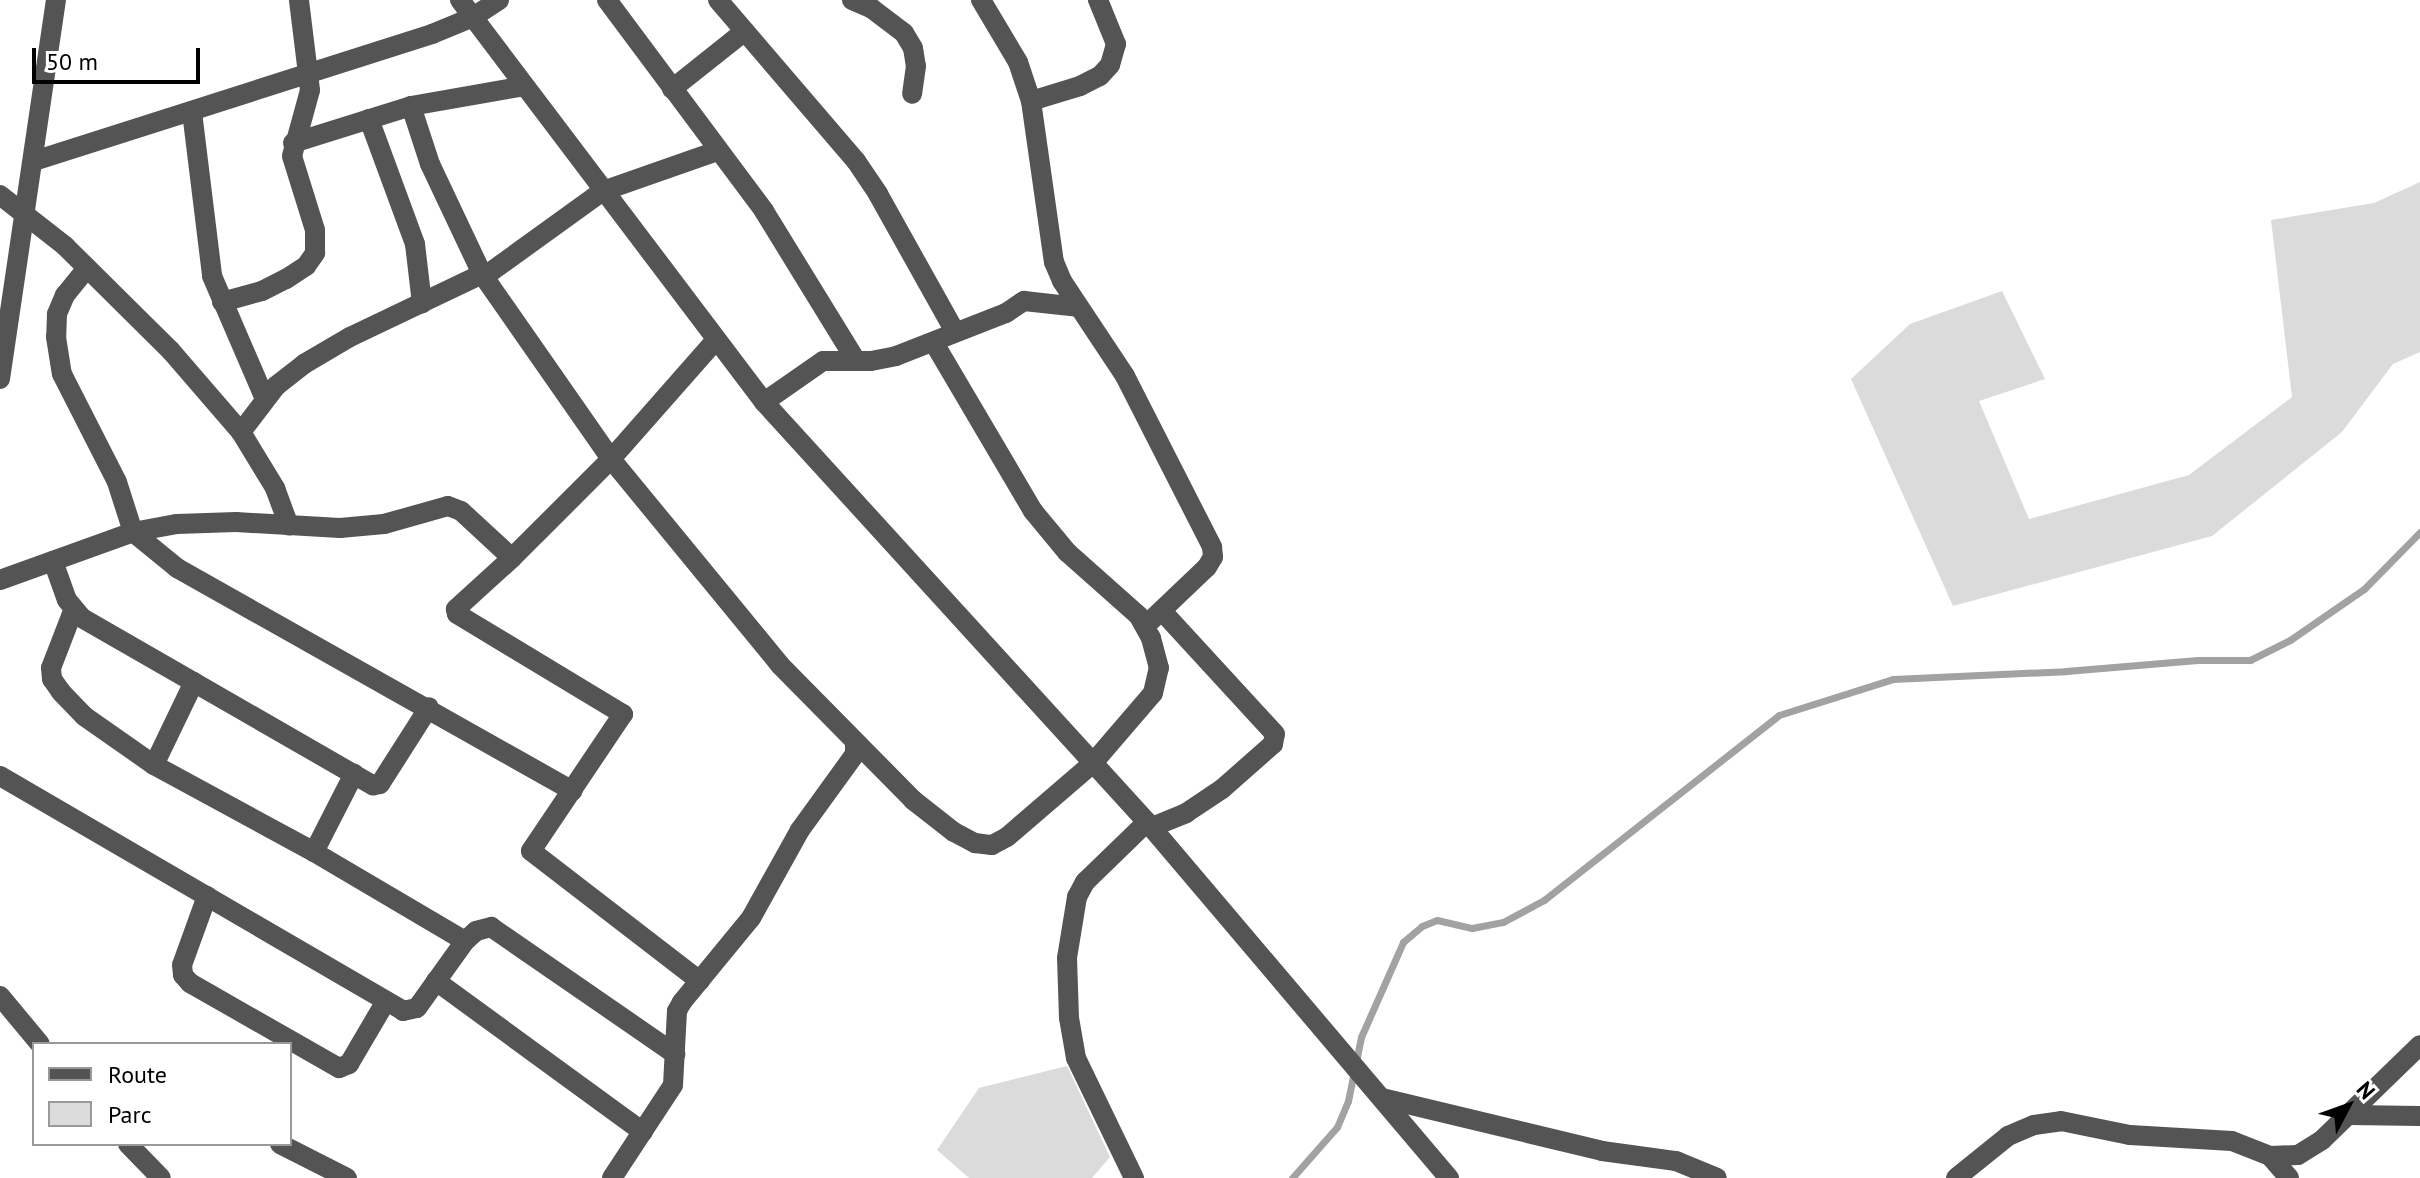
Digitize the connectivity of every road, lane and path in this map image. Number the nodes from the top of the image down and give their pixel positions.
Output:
1 (56, 0) edge
2 (299, 0) edge
3 (499, 0) edge
4 (607, 0) edge
5 (718, 0) edge
6 (852, 0) edge
7 (981, 0) edge
8 (1098, 0) edge
9 (467, 8) edge
10 (745, 31) junction
11 (310, 74) junction
12 (524, 86) junction
13 (672, 89) junction
14 (912, 94) dead end
15 (1031, 101) junction
16 (411, 106) junction
17 (192, 112) junction
18 (369, 119) junction
19 (293, 143) junction
20 (717, 151) junction
21 (34, 161) junction
22 (603, 191) junction
23 (0, 195) edge
24 (23, 216) junction
25 (87, 268) junction
26 (483, 275) junction
27 (222, 302) junction
28 (422, 304) junction
29 (1078, 307) junction
30 (955, 332) junction
31 (715, 341) junction
32 (934, 343) junction
33 (855, 359) junction
34 (0, 379) edge
35 (265, 399) junction
36 (764, 402) junction
37 (241, 432) junction
38 (611, 459) junction
39 (289, 526) junction
40 (133, 532) junction
41 (512, 558) junction
42 (53, 561) junction
43 (0, 580) edge
44 (73, 611) junction
45 (1163, 612) junction
46 (1146, 625) junction
47 (194, 682) junction
48 (429, 707) junction
49 (855, 745) junction
50 (1093, 763) junction
51 (154, 765) junction
52 (354, 774) junction
53 (0, 776) edge
54 (572, 791) junction
55 (1149, 824) junction
56 (314, 852) junction
57 (207, 896) junction
58 (465, 941) junction
59 (436, 981) junction
60 (700, 981) junction
61 (0, 996) edge
62 (386, 1001) junction
63 (38, 1042) edge
64 (2420, 1045) edge
65 (675, 1054) junction
66 (1382, 1098) junction
67 (2349, 1115) junction
68 (2420, 1116) edge
69 (643, 1132) junction
70 (130, 1146) edge
71 (284, 1146) edge
72 (2270, 1156) junction
73 (161, 1178) edge
74 (347, 1178) edge
75 (612, 1178) edge
76 (1134, 1178) edge
77 (1449, 1178) edge
78 (1717, 1178) edge
79 (1956, 1178) edge
80 (2289, 1178) edge

1 - 21 street
2 - 11 street
3 - 9 street
4 - 13 street
5 - 10 street
6 - 14 street
7 - 15 street
8 - 15 street
9 - 11 street
9 - 12 street
10 - 13 street
10 - 30 street
11 - 17 street
11 - 19 street
12 - 16 street
12 - 22 street
13 - 20 street
15 - 29 street
16 - 18 street
16 - 26 street
17 - 21 street
17 - 27 street
18 - 19 street
18 - 28 street
19 - 27 street
20 - 22 street
20 - 33 street
21 - 24 street
22 - 26 street
22 - 31 street
23 - 24 street
24 - 25 street
24 - 34 street
25 - 37 street
25 - 40 street
26 - 28 street
26 - 38 street
27 - 35 street
28 - 35 street
29 - 30 street
29 - 45 street
30 - 32 street
31 - 36 street
31 - 38 street
32 - 33 street
32 - 46 street
33 - 36 street
35 - 37 street
36 - 50 street
37 - 39 street
38 - 41 street
38 - 49 street
39 - 40 street
39 - 41 street
40 - 42 street
40 - 48 street
41 - 54 street
42 - 43 street
42 - 44 street
44 - 47 street
44 - 51 street
45 - 46 street
45 - 55 street
46 - 50 street
47 - 51 street
47 - 52 street
48 - 52 street
48 - 54 street
49 - 50 street
49 - 60 street
50 - 55 street
51 - 56 street
52 - 56 street
53 - 57 street
54 - 60 street
55 - 66 street
55 - 76 street
56 - 58 street
57 - 62 street
57 - 62 street
58 - 59 street
58 - 65 street
59 - 62 street
59 - 69 street
60 - 65 street
61 - 63 street
64 - 67 street
65 - 69 street
66 - 77 street
66 - 78 street
67 - 68 street
67 - 72 street
69 - 75 street
70 - 73 street
71 - 74 street
72 - 79 street
72 - 80 street

